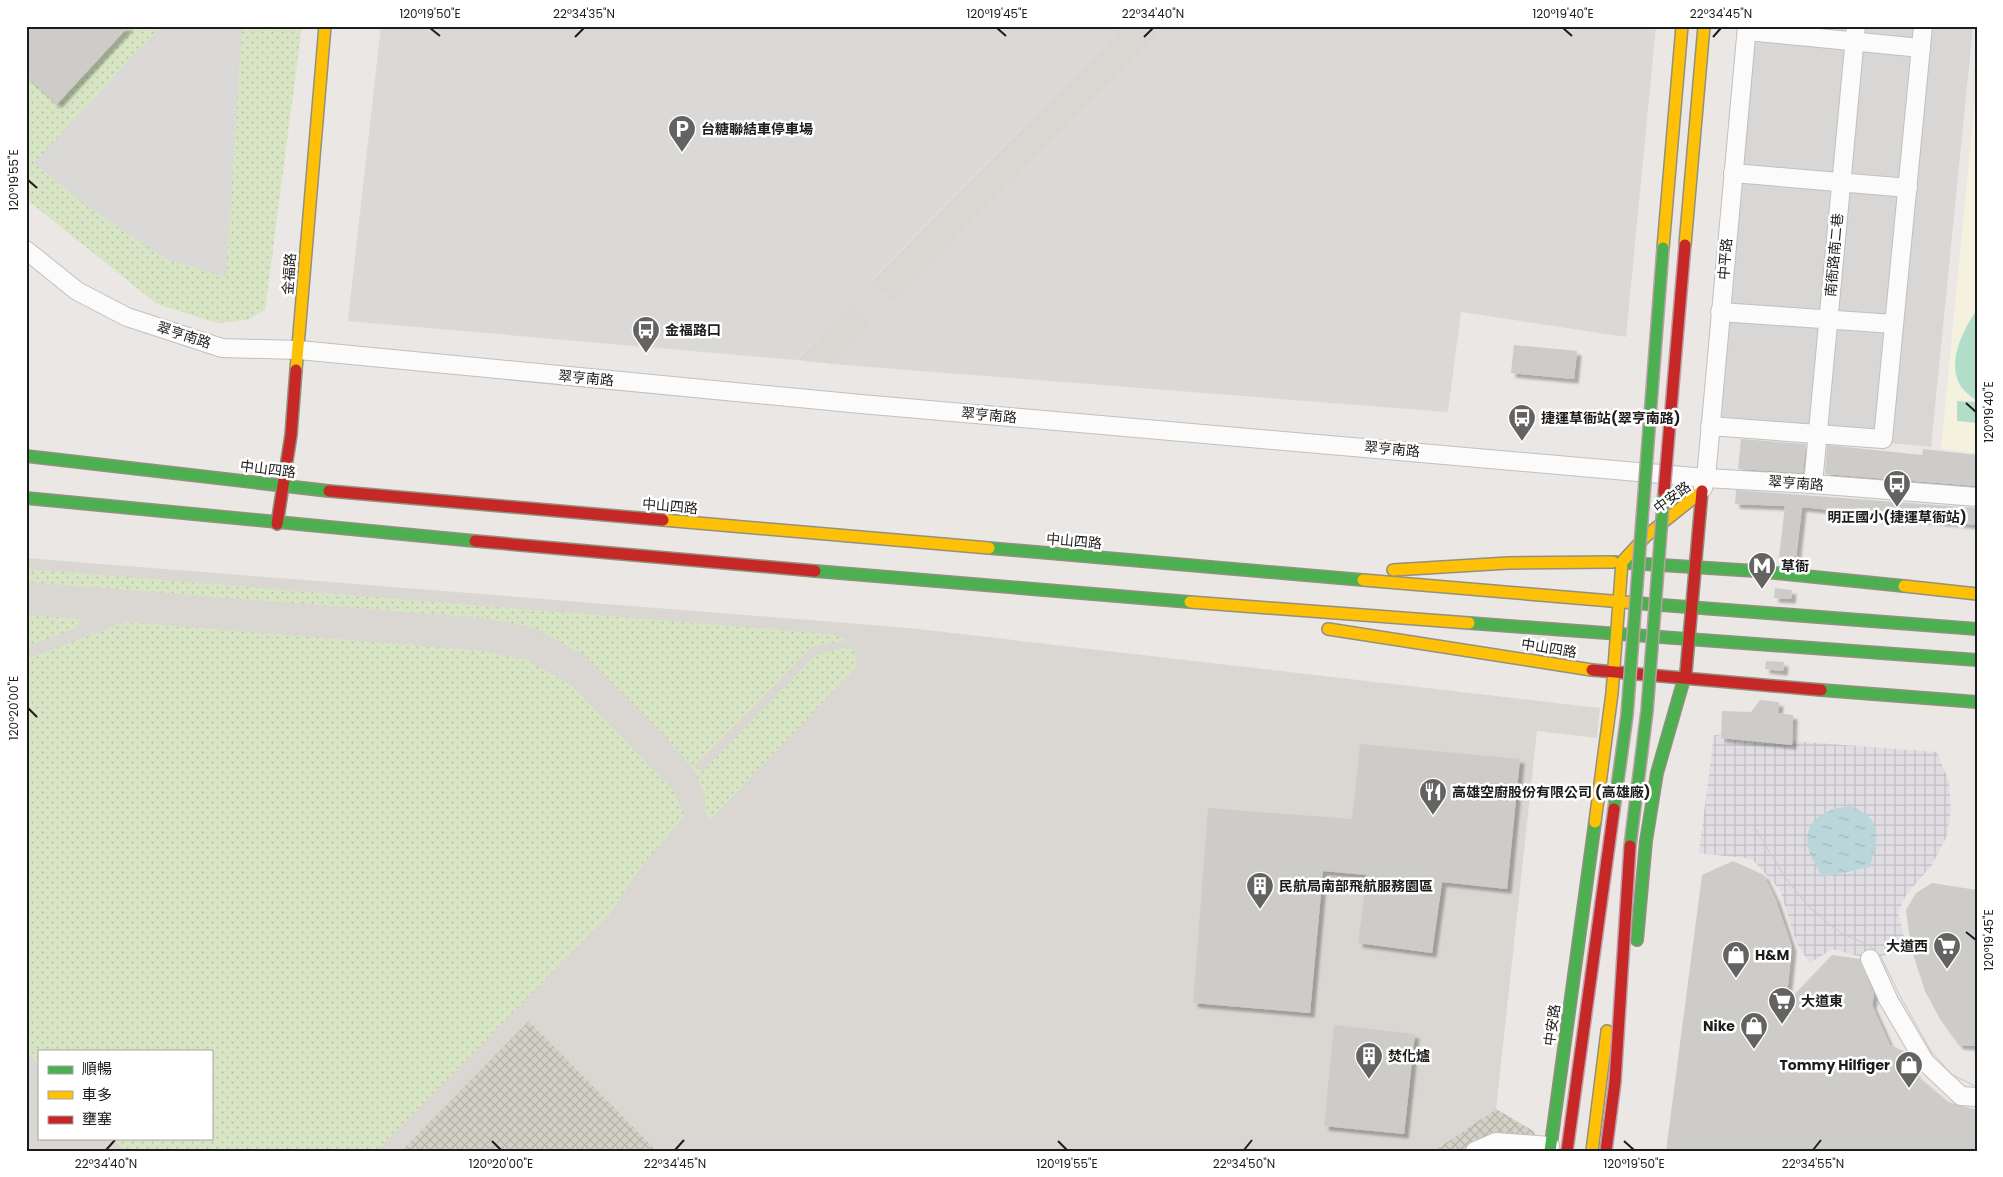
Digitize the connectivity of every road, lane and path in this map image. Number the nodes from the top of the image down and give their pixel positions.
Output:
1 (325, 26) edge
2 (1682, 26) edge
3 (1704, 26) edge
4 (1923, 26) edge
5 (1747, 29) edge
6 (1855, 34) edge
7 (1921, 48) junction
8 (1733, 173) junction
9 (1841, 183) junction
10 (1908, 188) junction
11 (26, 250) edge
12 (1720, 312) junction
13 (1828, 320) junction
14 (1894, 324) junction
15 (298, 350) junction
16 (1710, 426) junction
17 (1817, 435) junction
18 (26, 456) edge
19 (1704, 484) junction
20 (1813, 484) junction
21 (282, 486) junction
22 (1977, 497) edge
23 (26, 498) edge
24 (277, 524) junction
25 (1622, 562) junction
26 (1695, 565) junction
27 (1313, 577) junction
28 (1977, 594) edge
29 (1119, 596) junction
30 (1617, 602) junction
31 (1692, 606) junction
32 (1275, 620) dead end
33 (1314, 626) dead end
34 (1977, 629) edge
35 (1615, 634) junction
36 (1689, 640) junction
37 (1977, 660) edge
38 (1612, 673) junction
39 (1686, 679) junction
40 (1977, 702) edge
41 (1612, 824) junction
42 (1631, 827) junction
43 (1583, 904) junction
44 (1638, 916) junction
45 (1636, 956) dead end
46 (1870, 959) dead end
47 (1631, 1015) dead end
48 (1616, 1053) junction
49 (1977, 1097) edge
50 (1624, 1104) dead end
51 (1555, 1149) edge
52 (1475, 1151) edge
53 (1572, 1151) edge
54 (1579, 1151) edge
55 (1592, 1151) edge
56 (1601, 1151) edge
57 (1606, 1151) edge

1 - 15 main road, 金福路
2 - 41 main road, bridge
3 - 42 main road, bridge
4 - 7 street
5 - 6 street
5 - 8 street, 中平路
6 - 7 street
6 - 9 street, 南衙路南二巷
7 - 10 street
8 - 9 street
8 - 12 street, 中平路
9 - 10 street
9 - 13 street, 南衙路南二巷
10 - 14 street
11 - 15 street, 翠亨南路
12 - 13 street
12 - 16 street, 中平路
13 - 14 street
13 - 17 street, 南衙路南二巷
14 - 17 street
15 - 19 street, 翠亨南路
15 - 21 main road, 金福路
16 - 17 street
16 - 19 street, 中平路
17 - 20 street, 南衙路南二巷
18 - 21 main road, 中山四路
19 - 20 street, 翠亨南路
19 - 25 main road, 中安路
19 - 26 main road, 中安路
20 - 22 street, 翠亨南路
21 - 24 main road, 金福路
21 - 27 main road, 中山四路
23 - 24 main road, 中山四路
24 - 29 main road, 中山四路
25 - 26 main road, 中山四路
25 - 27 main road, 中山四路
25 - 30 main road, 中安路
26 - 28 main road, 中山四路
26 - 31 main road, 中安路
27 - 30 main road, 中山四路
29 - 32 main road, 中山四路
29 - 35 main road, 中山四路
30 - 31 main road, 中山四路
30 - 35 main road, 中安路
31 - 34 main road, 中山四路
31 - 36 main road, 中安路
33 - 38 main road, 中山四路
35 - 36 main road, 中山四路
35 - 38 main road, 中安路
36 - 37 main road, 中山四路
36 - 39 main road, 中安路
38 - 39 main road, 中山四路
38 - 43 main road, 中安路
39 - 40 main road, 中山四路
39 - 44 main road, 中安路
41 - 51 main road, bridge
41 - 54 main road, bridge
42 - 48 main road, bridge
42 - 55 main road, bridge
43 - 51 main road, 中安路
43 - 53 main road, 中安路
44 - 45 main road, 中安路
44 - 48 main road, 中安路
46 - 49 street
47 - 50 main road
48 - 56 main road, 中安路
48 - 57 main road, bridge
51 - 52 street

